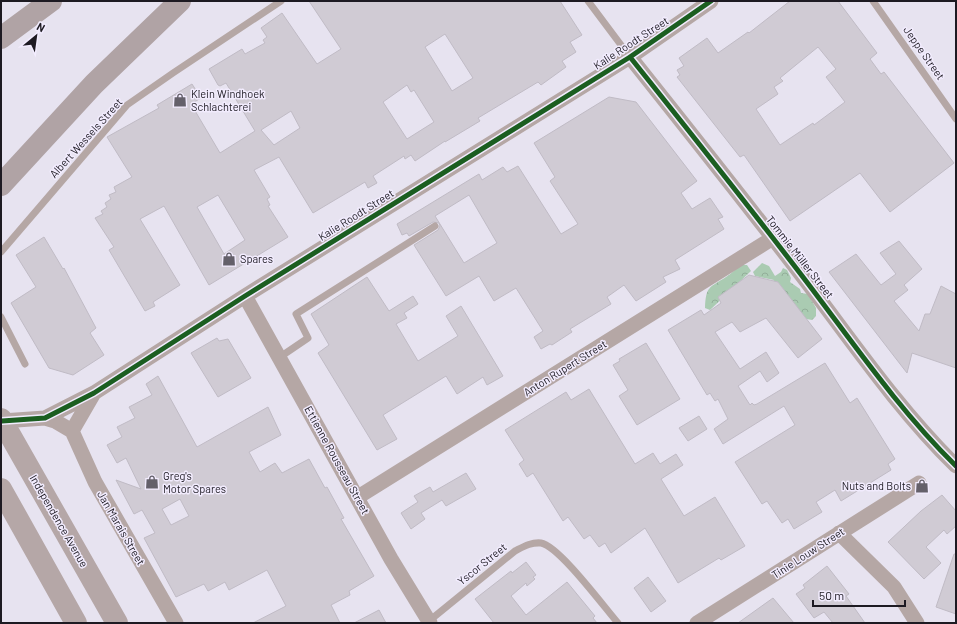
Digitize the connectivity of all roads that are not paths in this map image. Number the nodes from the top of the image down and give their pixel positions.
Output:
1 (51, 1) edge
2 (180, 1) edge
3 (281, 1) edge
4 (588, 1) edge
5 (711, 1) edge
6 (873, 1) edge
7 (1, 38) edge
8 (630, 57) junction
9 (956, 119) edge
10 (1, 185) edge
11 (434, 226) dead end
12 (773, 238) junction
13 (1, 252) edge
14 (245, 296) junction
15 (1, 317) edge
16 (280, 357) junction
17 (25, 364) dead end
18 (94, 393) junction
19 (45, 418) junction
20 (2, 420) edge
21 (72, 431) junction
22 (956, 466) edge
23 (919, 483) dead end
24 (1, 489) edge
25 (358, 497) junction
26 (839, 533) junction
27 (429, 622) edge
28 (76, 623) edge
29 (117, 623) edge
30 (176, 623) edge
31 (618, 623) edge
32 (697, 623) edge
33 (917, 623) edge

1 - 7 highway
2 - 10 highway
3 - 13 lane, Albert Wessels Street
4 - 8 lane, Tommie Müller Street
5 - 8 street, Kalie Roodt Street
6 - 9 lane, Jeppe Street
8 - 12 street, Tommie Müller Street
8 - 14 street, Kalie Roodt Street
11 - 16 lane
12 - 22 street, Tommie Müller Street
12 - 25 street, Anton Rupert Street
14 - 16 street, Ettienne Rousseau Street
14 - 18 street, Kalie Roodt Street
15 - 17 lane
16 - 25 street, Ettienne Rousseau Street
18 - 19 street, Kalie Roodt Street
18 - 21 street
19 - 20 street, Kalie Roodt Street
19 - 21 street
20 - 29 main road, Independence Avenue
21 - 30 street, Jan Marais Street
23 - 26 street, Tinie Louw Street
24 - 28 main road
25 - 27 street, Ettienne Rousseau Street
26 - 32 street, Tinie Louw Street
26 - 33 street
27 - 31 lane, Yscor Street

